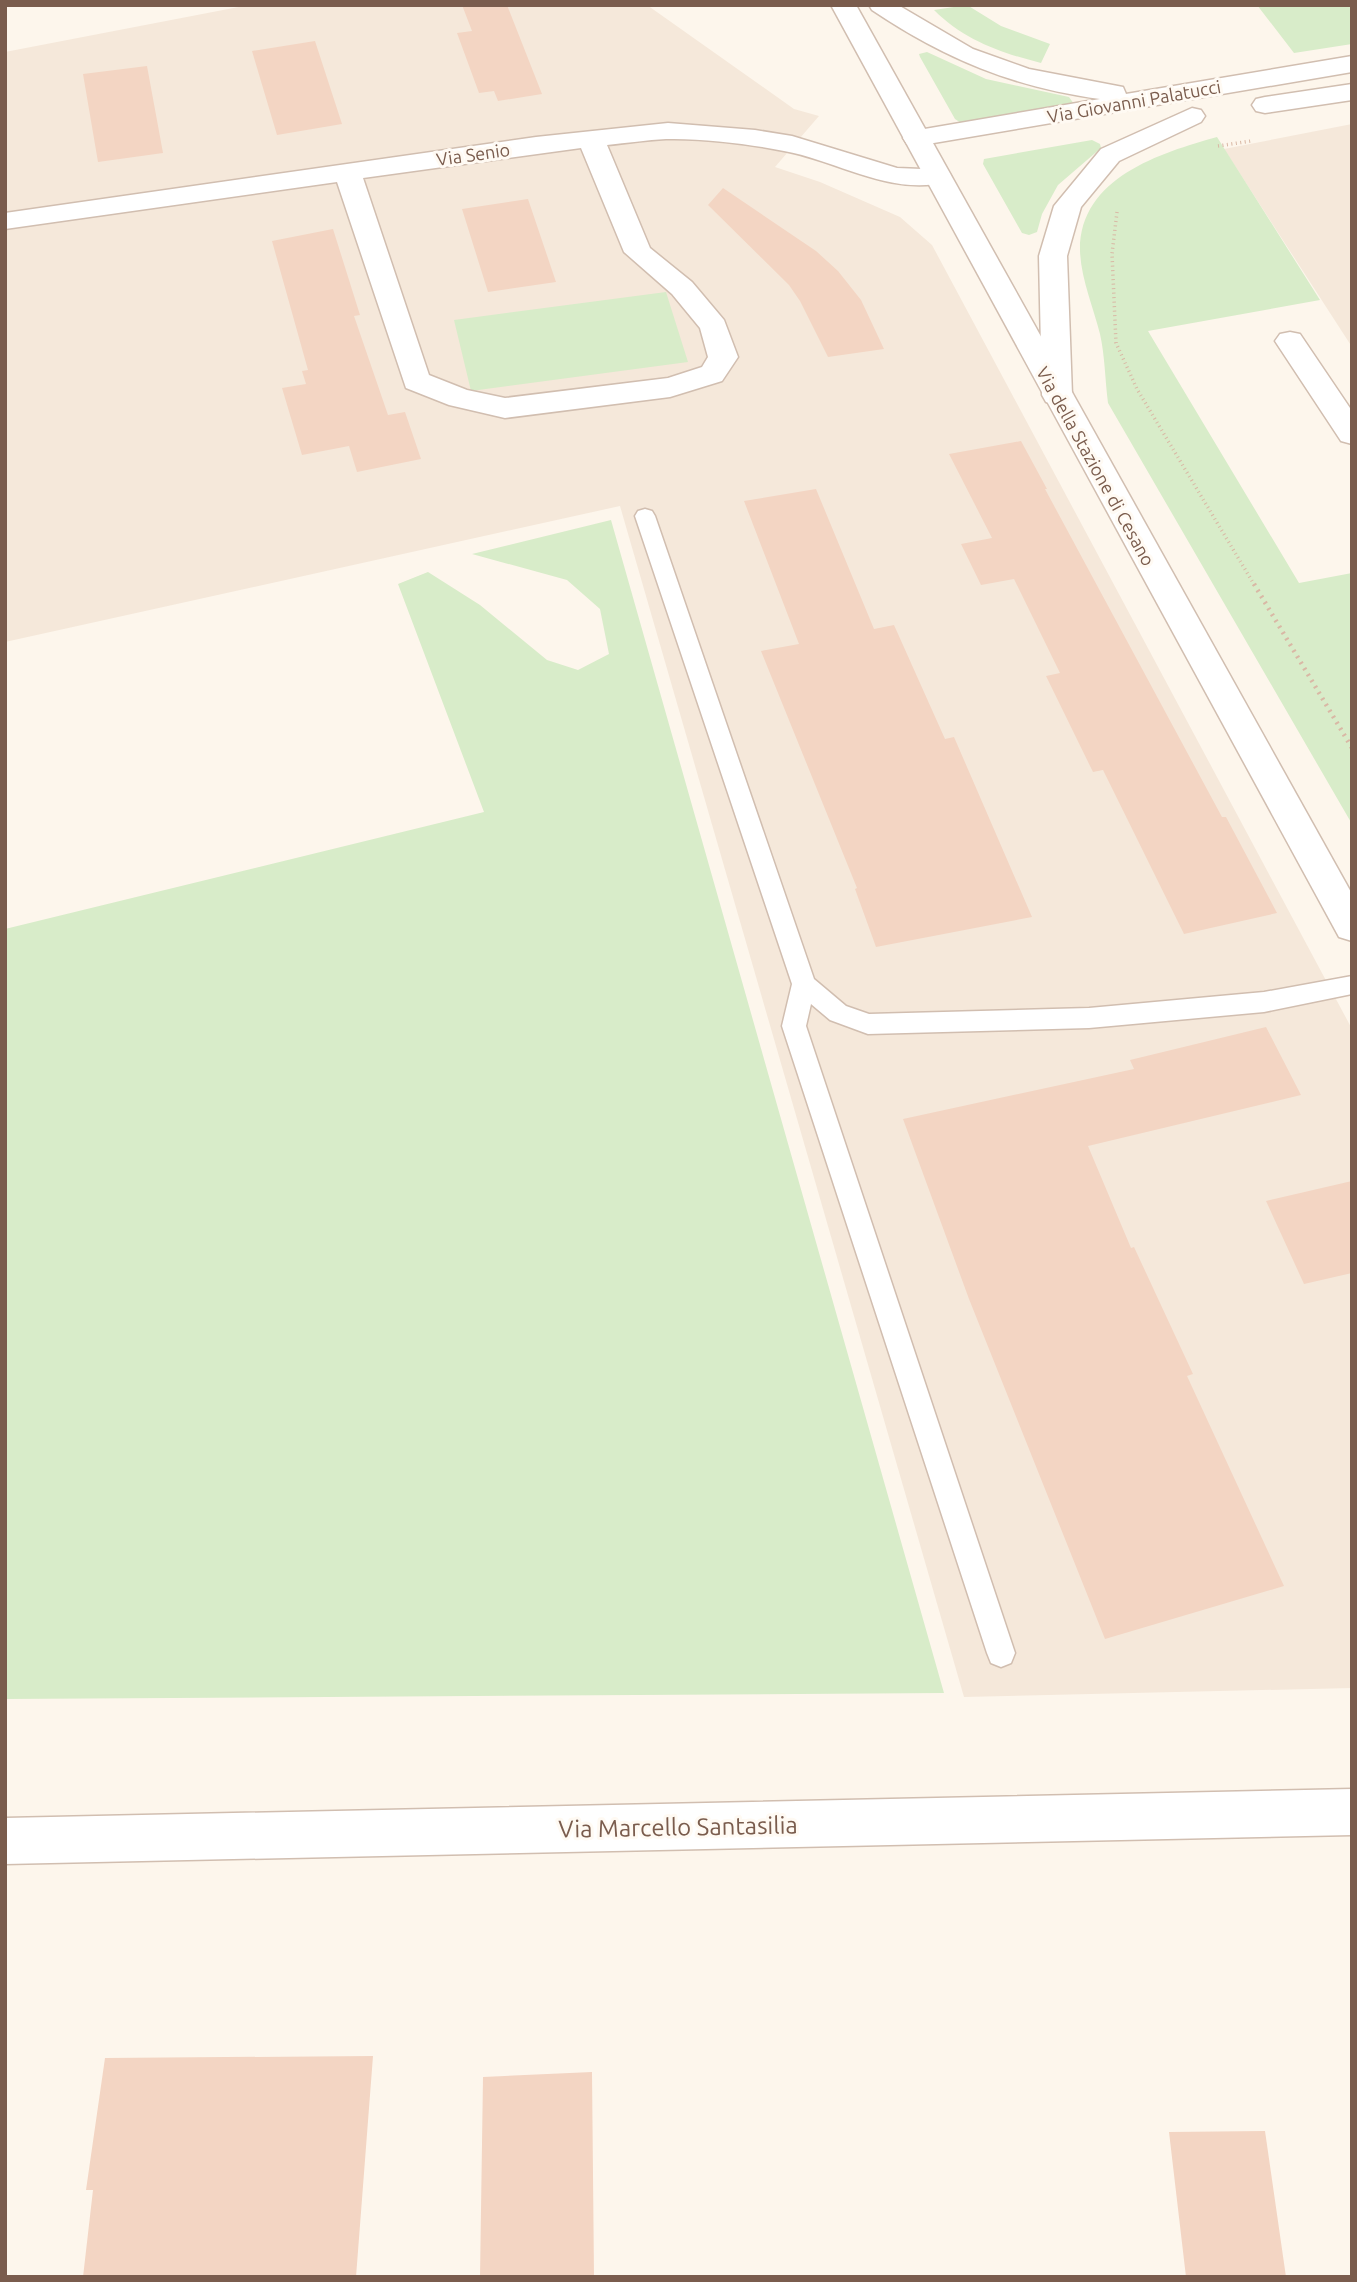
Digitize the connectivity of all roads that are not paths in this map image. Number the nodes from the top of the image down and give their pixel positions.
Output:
1 (843, 5) edge
2 (881, 5) edge
3 (1352, 64) edge
4 (1352, 92) edge
5 (1155, 97) junction
6 (1245, 108) dead end
7 (591, 139) junction
8 (927, 158) junction
9 (347, 171) junction
10 (5, 221) edge
11 (1290, 341) dead end
12 (1056, 395) junction
13 (1352, 434) edge
14 (645, 516) dead end
15 (1352, 927) edge
16 (804, 984) junction
17 (1352, 985) edge
18 (1001, 1653) dead end
19 (1352, 1812) edge
20 (5, 1841) edge

1 - 8 street, Via della Stazione di Cesano
2 - 5 street
3 - 5 street, Via Giovanni Palatucci
4 - 6 street, Via Giovanni Palatucci
5 - 8 street, Via Giovanni Palatucci
7 - 8 street, Via Senio
7 - 9 street, Via Senio
7 - 9 street
8 - 12 street, Via della Stazione di Cesano
8 - 12 street, Via Giovanni Palatucci
9 - 10 street, Via Senio
11 - 13 street
12 - 15 street, Via della Stazione di Cesano
14 - 16 lane
16 - 17 lane
16 - 18 lane
19 - 20 street, Via Marcello Santasilia

